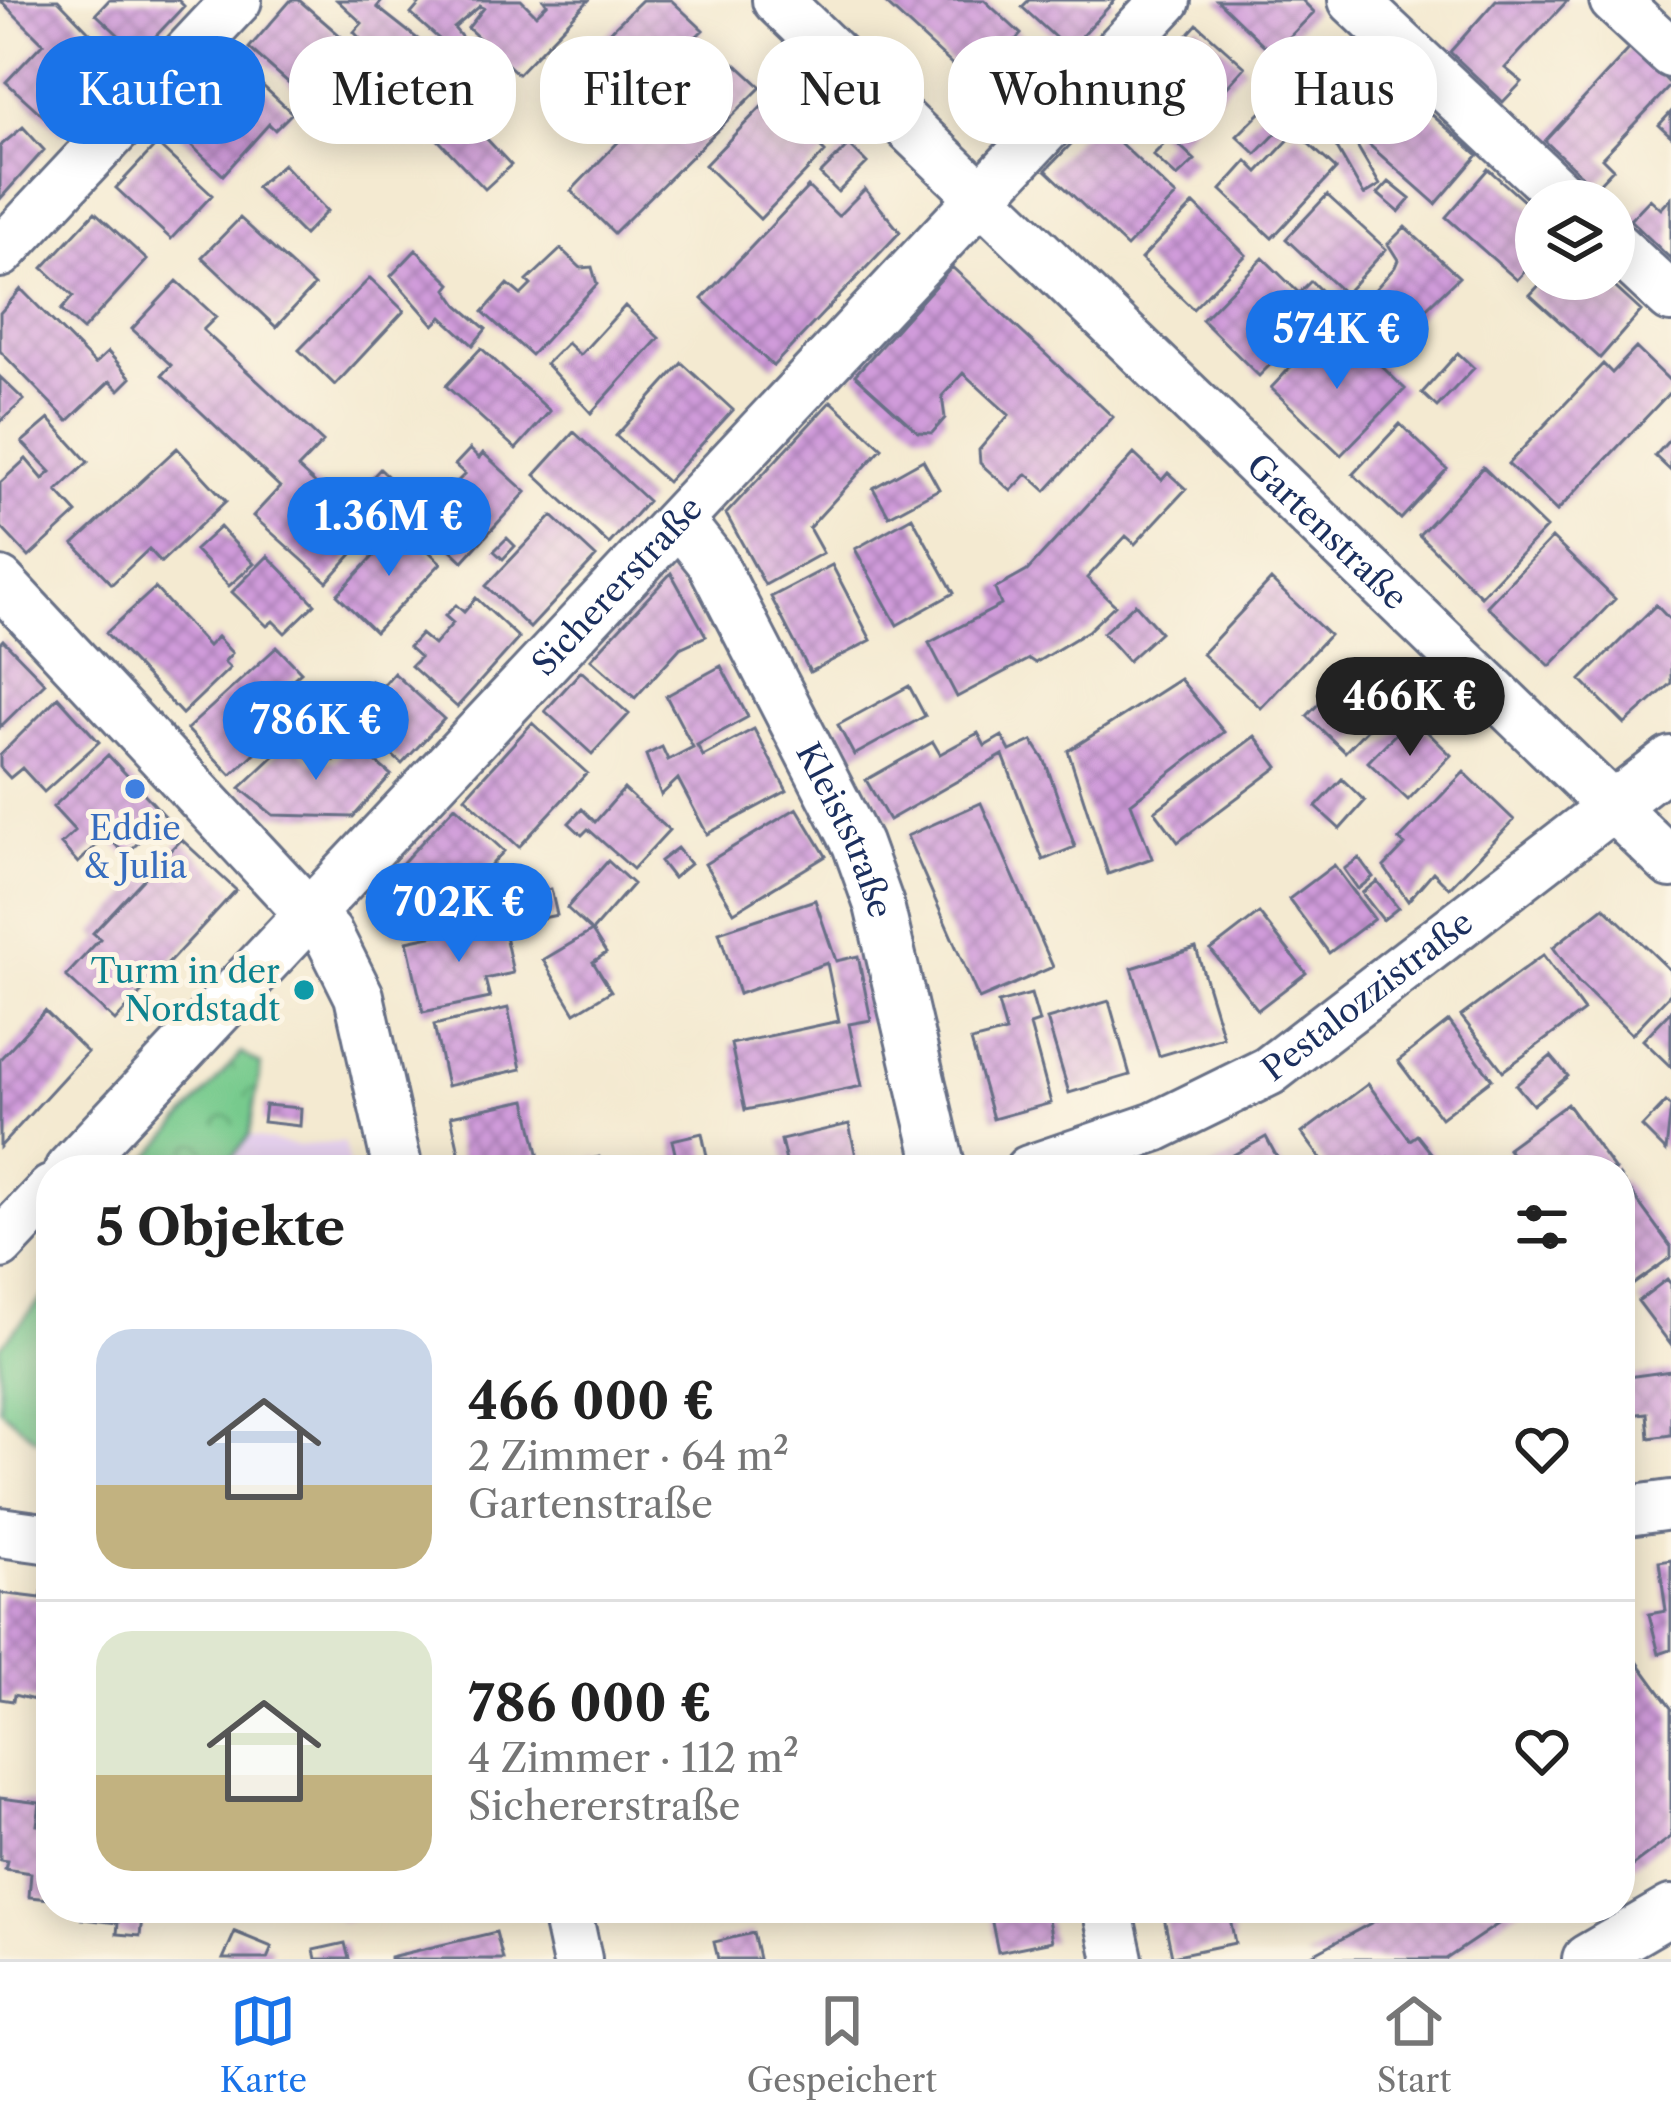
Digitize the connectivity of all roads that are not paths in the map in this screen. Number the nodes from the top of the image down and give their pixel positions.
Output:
1 (237, 0) edge
2 (777, 0) edge
3 (1166, 0) edge
4 (1353, 0) edge
5 (1614, 0) edge
6 (1671, 53) edge
7 (1545, 180) edge
8 (983, 197) junction
9 (0, 253) edge
10 (1635, 264) edge
11 (1671, 298) edge
12 (680, 522) junction
13 (0, 582) edge
14 (1671, 761) edge
15 (1615, 808) junction
16 (1671, 863) edge
17 (308, 913) junction
18 (83, 1155) edge
19 (395, 1155) edge
20 (937, 1155) edge
21 (1073, 1155) edge
22 (36, 1206) edge
23 (0, 1244) edge
24 (1671, 1505) edge
25 (1635, 1510) edge
26 (0, 1532) edge
27 (36, 1537) edge
28 (1671, 1910) edge
29 (570, 1923) edge
30 (1110, 1923) edge
31 (578, 1959) edge
32 (1118, 1959) edge
33 (1587, 1959) edge

1 - 9 street
2 - 8 street, Gartenstraße
3 - 8 street, Sichererstraße
4 - 7 street
5 - 6 street
8 - 12 street, Sichererstraße
8 - 15 street, Gartenstraße
10 - 11 street
12 - 17 street, Sichererstraße
12 - 20 street, Kleiststraße
13 - 17 street
14 - 15 street, Pestalozzistraße
15 - 16 street, Gartenstraße
15 - 21 street, Pestalozzistraße
17 - 18 street, Sichererstraße
17 - 19 street
22 - 23 street
24 - 25 street
26 - 27 street
28 - 33 street
29 - 31 street
30 - 32 street

